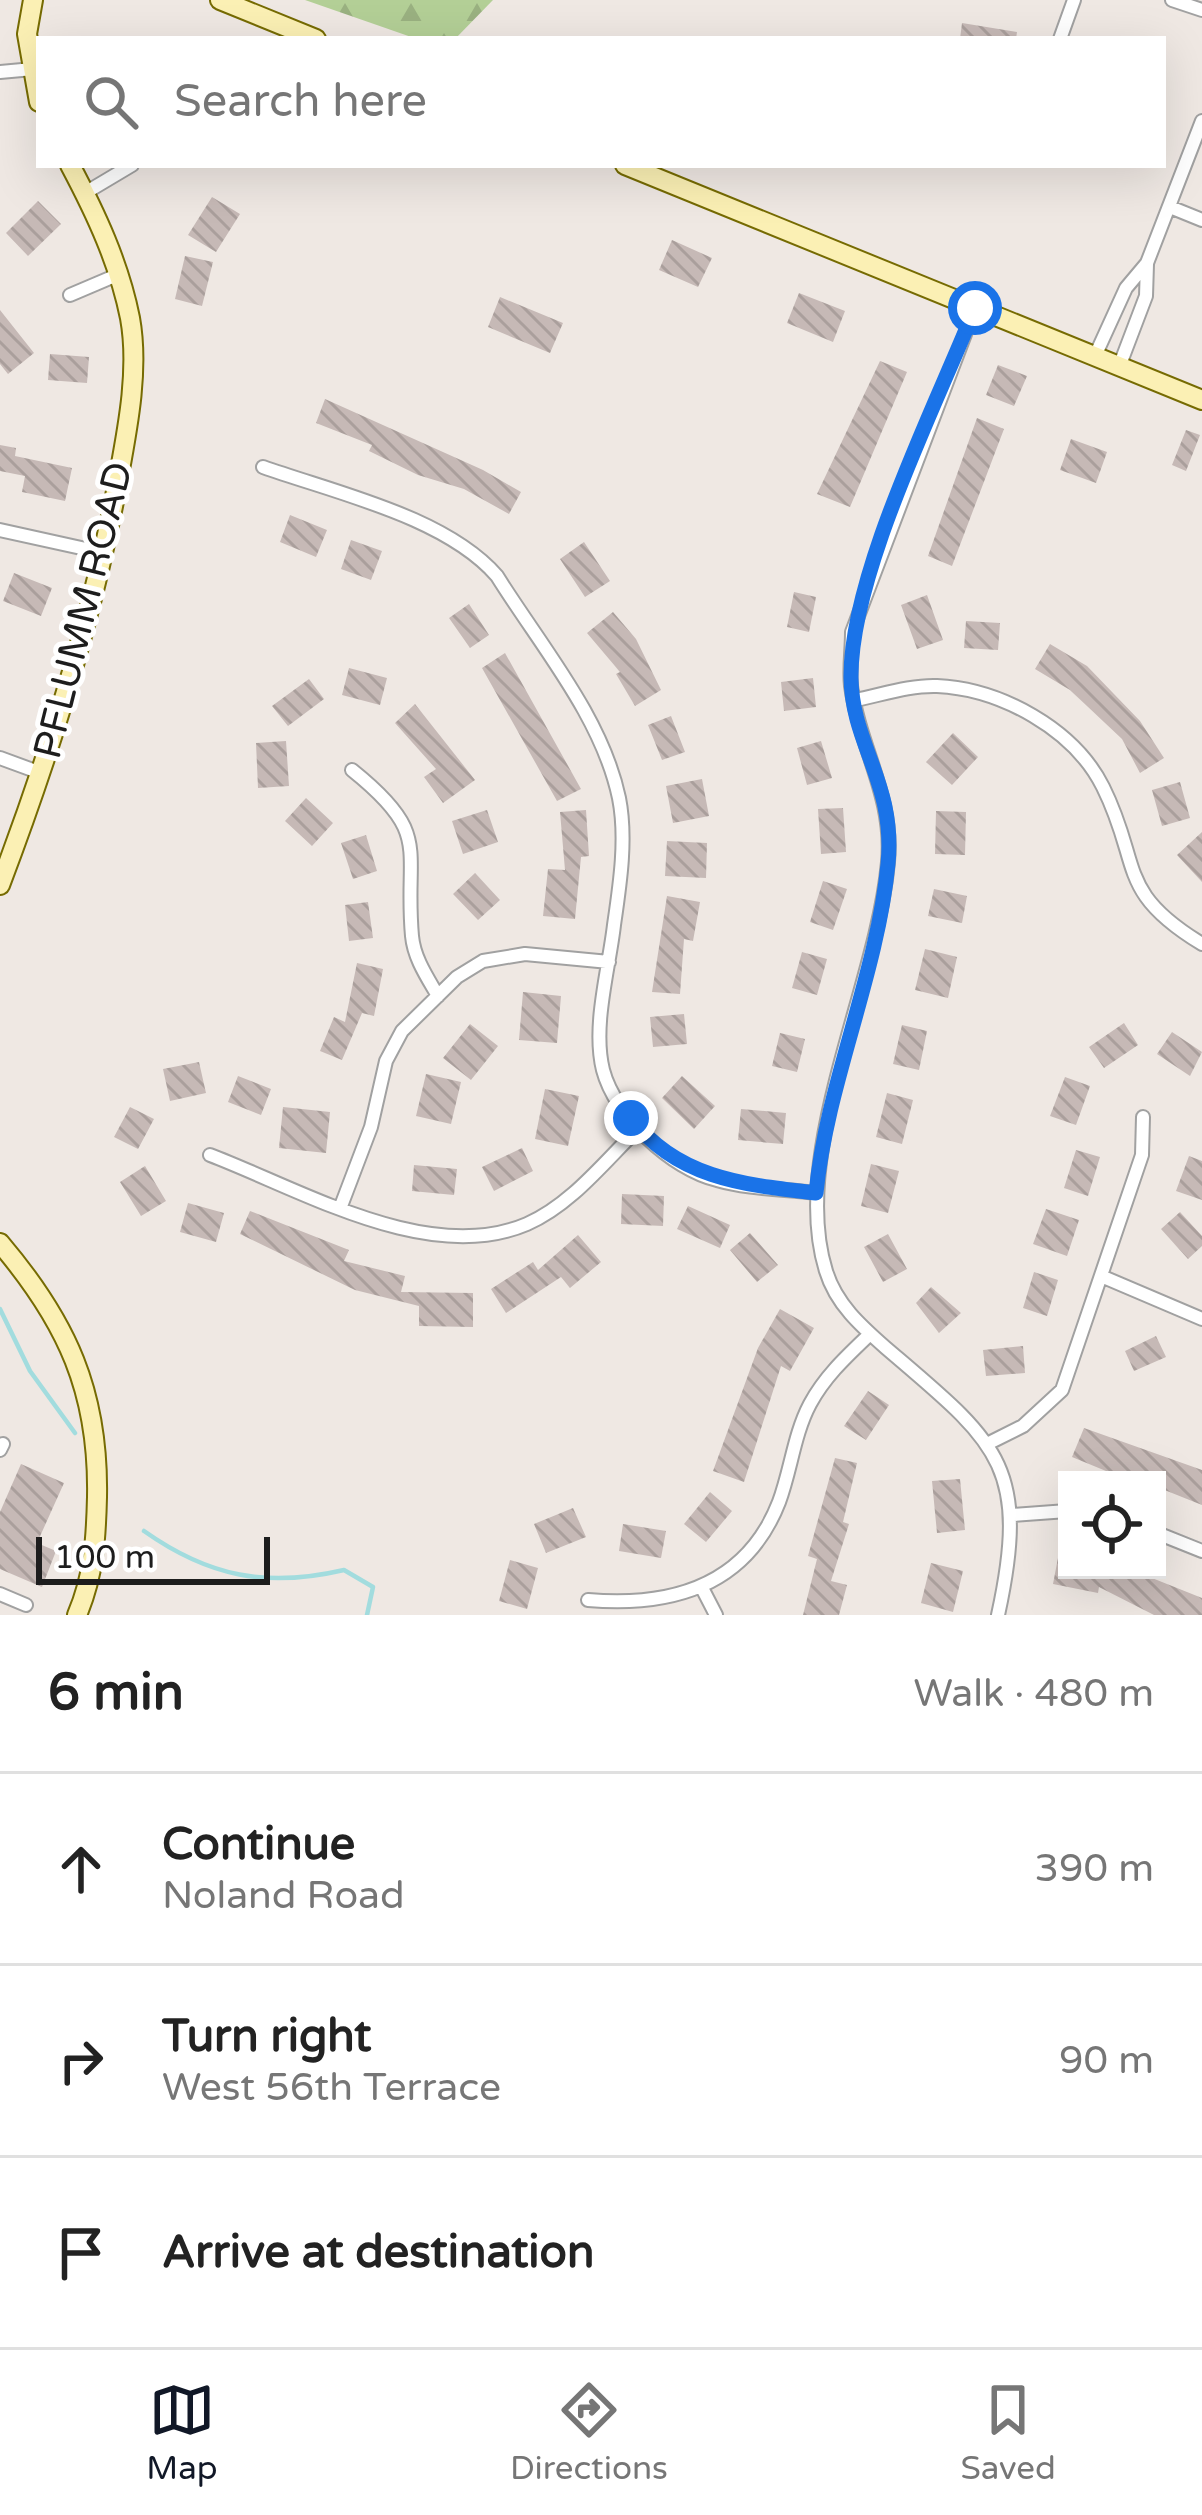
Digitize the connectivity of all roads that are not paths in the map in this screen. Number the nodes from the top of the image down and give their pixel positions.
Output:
1 (33, 0) edge
2 (220, 0) edge
3 (1074, 0) edge
4 (1172, 0) edge
5 (1202, 10) edge
6 (309, 36) edge
7 (1061, 36) edge
8 (33, 69) junction
9 (0, 72) edge
10 (36, 86) edge
11 (1202, 122) edge
12 (72, 168) edge
13 (127, 168) edge
14 (632, 168) edge
15 (85, 193) junction
16 (1170, 206) junction
17 (1202, 220) edge
18 (1147, 263) junction
19 (117, 275) junction
20 (70, 295) dead end
21 (975, 308) junction
22 (1094, 356) junction
23 (1119, 367) junction
24 (1202, 400) edge
25 (263, 466) dead end
26 (0, 530) edge
27 (104, 553) junction
28 (855, 700) junction
29 (0, 758) edge
30 (352, 770) dead end
31 (41, 773) junction
32 (0, 885) edge
33 (1202, 944) edge
34 (610, 962) junction
35 (438, 996) junction
36 (1143, 1117) dead end
37 (639, 1128) junction
38 (210, 1155) dead end
39 (816, 1193) junction
40 (341, 1206) junction
41 (0, 1243) edge
42 (1101, 1276) junction
43 (1202, 1319) edge
44 (870, 1334) junction
45 (987, 1444) junction
46 (1058, 1511) edge
47 (1012, 1515) junction
48 (1166, 1537) edge
49 (1202, 1552) edge
50 (701, 1586) junction
51 (0, 1594) edge
52 (588, 1600) dead end
53 (26, 1605) dead end
54 (77, 1615) edge
55 (716, 1615) edge
56 (998, 1615) edge

1 - 8 main road
2 - 6 main road
3 - 7 street
4 - 5 street
8 - 9 street
8 - 10 main road
11 - 16 street
12 - 15 main road, PFLUMM ROAD
13 - 15 street
14 - 21 main road
15 - 19 main road, PFLUMM ROAD
16 - 17 street
16 - 18 street
18 - 22 street
18 - 23 street
19 - 20 street
19 - 27 main road, PFLUMM ROAD
21 - 22 main road
21 - 28 street
22 - 23 main road
23 - 24 main road
25 - 34 street
26 - 27 street
27 - 31 main road, PFLUMM ROAD
28 - 33 street
28 - 39 street
29 - 31 street
30 - 35 street
31 - 32 main road, PFLUMM ROAD
34 - 35 street
34 - 37 street
35 - 40 street
36 - 42 street
37 - 39 street
37 - 40 street
38 - 40 street
39 - 44 street
41 - 54 main road
42 - 43 street
42 - 45 street
44 - 45 street
44 - 50 street
45 - 47 street
46 - 47 street
47 - 56 street
48 - 49 street
50 - 52 street
50 - 55 street
51 - 53 street

